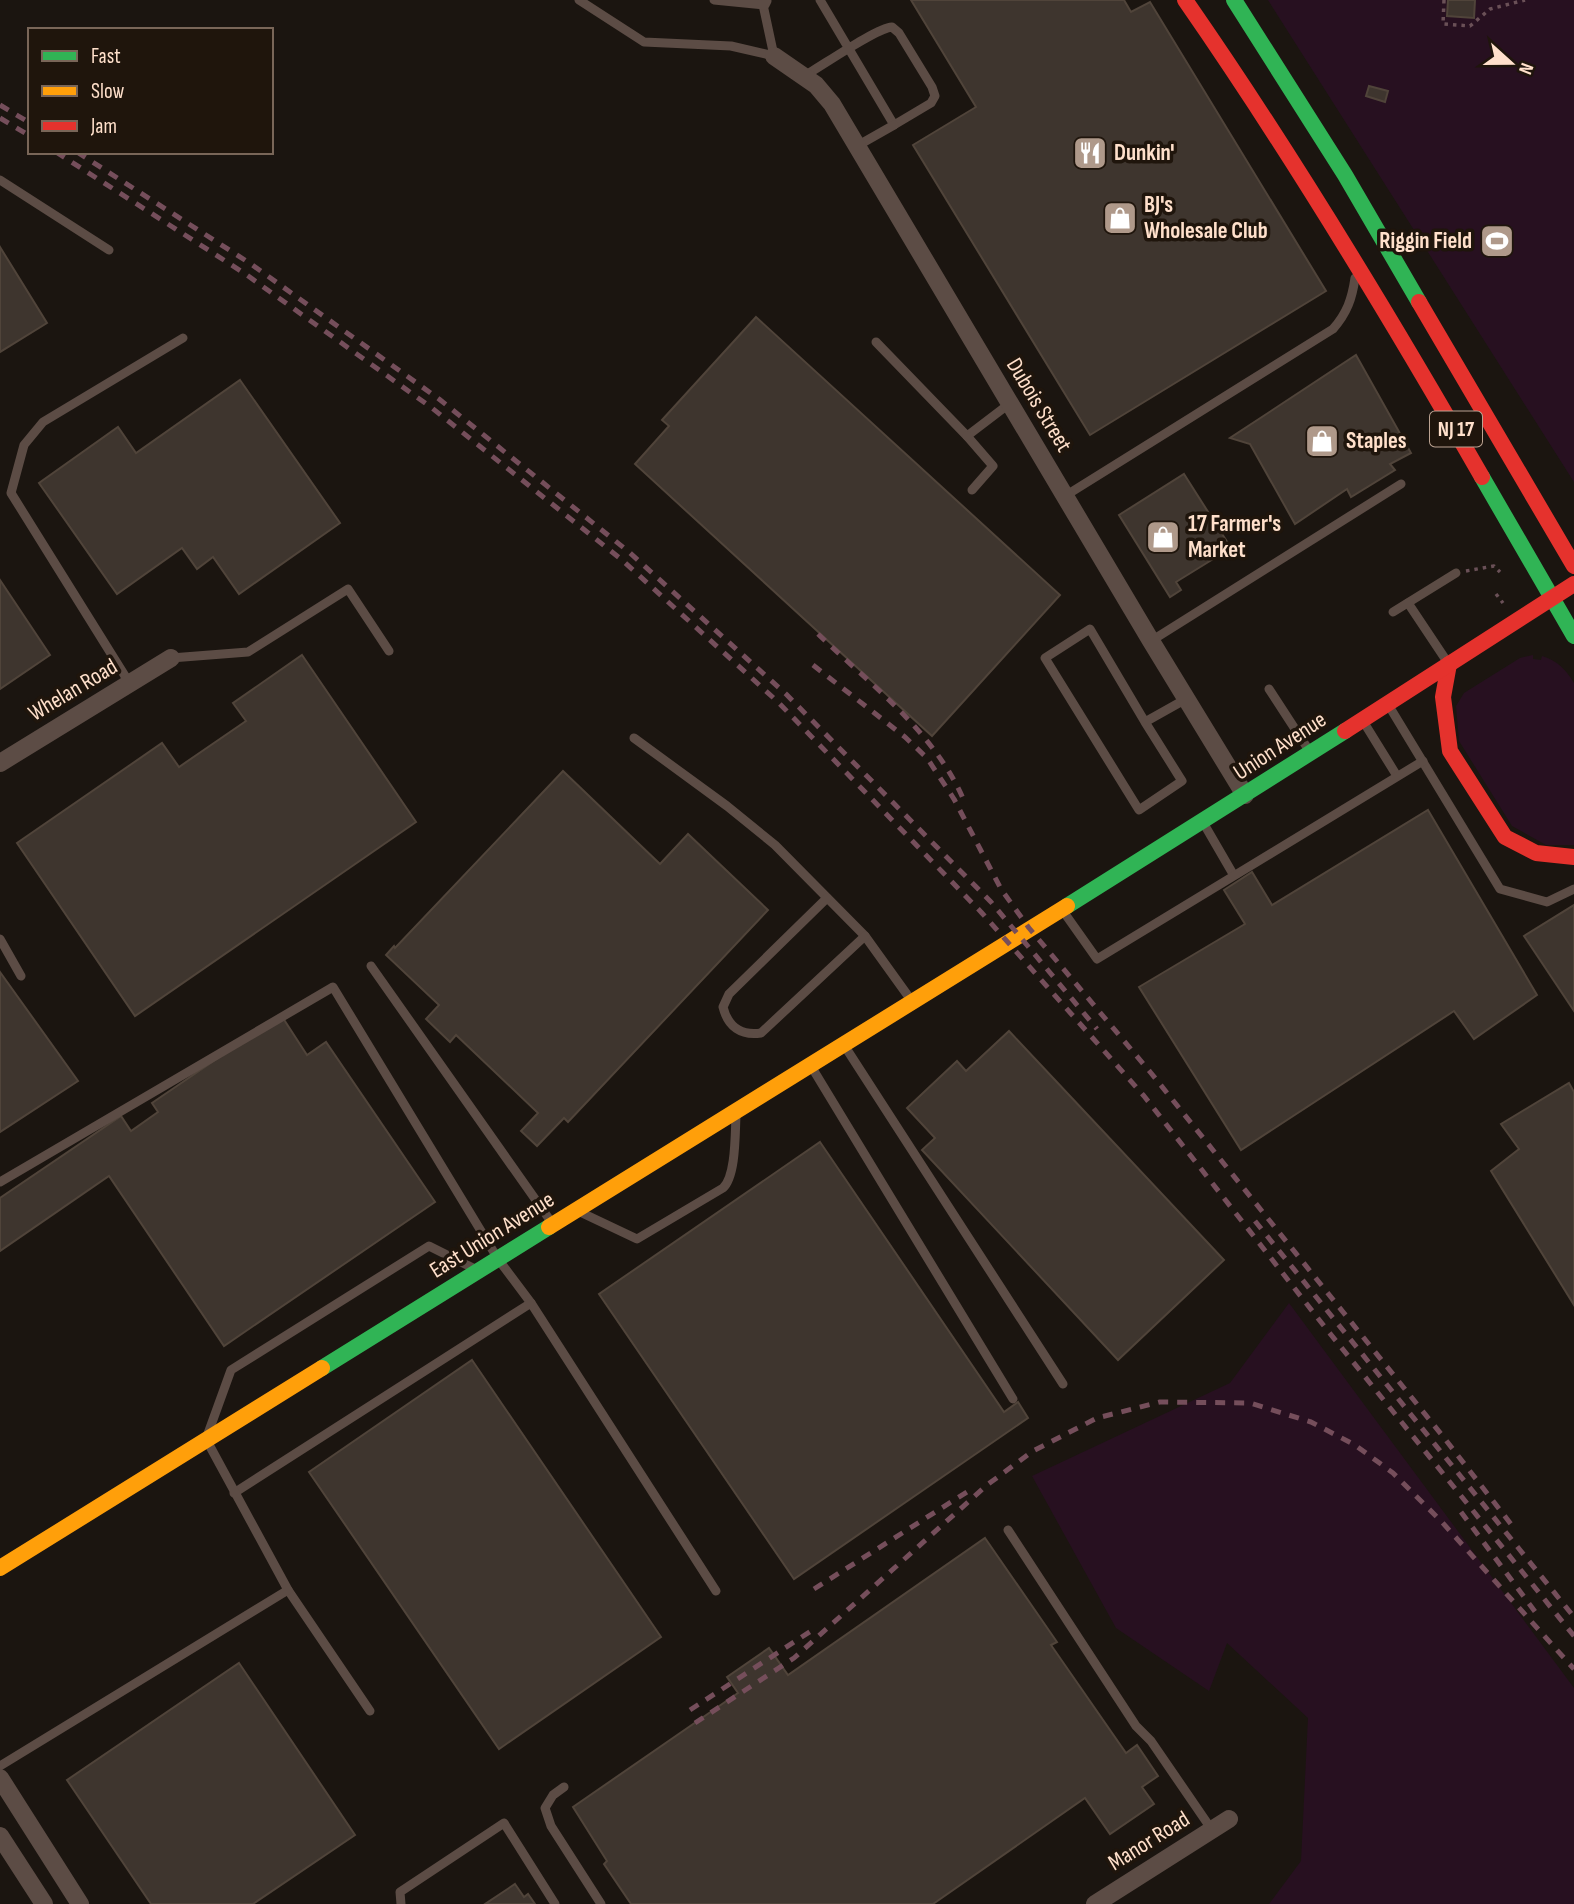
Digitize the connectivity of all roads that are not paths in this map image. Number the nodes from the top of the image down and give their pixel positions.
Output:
1 (579, 0) edge
2 (714, 0) edge
3 (820, 0) edge
4 (1185, 0) edge
5 (1234, 0) edge
6 (765, 2) edge
7 (850, 49) junction
8 (774, 56) junction
9 (804, 76) junction
10 (894, 125) junction
11 (857, 146) junction
12 (0, 180) edge
13 (109, 250) dead end
14 (1357, 263) junction
15 (183, 338) dead end
16 (876, 342) dead end
17 (1009, 404) junction
18 (967, 436) junction
19 (1401, 484) dead end
20 (972, 490) dead end
21 (1065, 496) junction
22 (1574, 566) edge
23 (1456, 573) road end
24 (1574, 584) edge
25 (1552, 598) junction
26 (1408, 603) junction
27 (1393, 612) dead end
28 (1574, 636) edge
29 (1151, 642) junction
30 (389, 651) dead end
31 (172, 658) joint
32 (1449, 664) junction
33 (130, 684) junction
34 (1269, 689) dead end
35 (1186, 699) junction
36 (1388, 704) junction
37 (1362, 720) junction
38 (1145, 722) junction
39 (634, 738) dead end
40 (1311, 754) junction
41 (1423, 761) junction
42 (0, 763) edge
43 (1397, 776) junction
44 (1245, 795) junction
45 (1203, 821) junction
46 (1574, 857) edge
47 (1233, 874) junction
48 (1574, 889) edge
49 (827, 898) junction
50 (1062, 908) junction
51 (865, 936) junction
52 (0, 939) edge
53 (1007, 942) joint
54 (371, 966) dead end
55 (21, 976) dead end
56 (912, 1001) junction
57 (843, 1044) junction
58 (810, 1064) junction
59 (737, 1110) junction
60 (0, 1182) edge
61 (576, 1210) junction
62 (553, 1224) junction
63 (498, 1259) junction
64 (478, 1270) junction
65 (531, 1303) junction
66 (1063, 1384) dead end
67 (1013, 1399) dead end
68 (206, 1439) junction
69 (234, 1493) junction
70 (1008, 1530) dead end
71 (0, 1568) edge
72 (288, 1590) junction
73 (716, 1591) dead end
74 (370, 1711) dead end
75 (0, 1766) edge
76 (0, 1778) edge
77 (564, 1787) dead end
78 (1229, 1819) dead end
79 (1212, 1830) junction
80 (0, 1836) edge
81 (47, 1852) junction
82 (21, 1868) junction
83 (44, 1904) edge
84 (80, 1904) edge
85 (401, 1904) edge
86 (555, 1904) edge
87 (601, 1904) edge
88 (1095, 1904) edge

1 - 8 lane
2 - 6 lane
3 - 7 lane
4 - 14 main road, NJ 17
5 - 22 main road, NJ 17
6 - 8 lane
7 - 9 lane
7 - 10 lane
7 - 10 lane
8 - 9 street, Dubois Street
9 - 11 street, Dubois Street
10 - 11 lane
11 - 17 street, Dubois Street
12 - 13 lane
14 - 21 lane
14 - 25 main road, NJ 17
15 - 33 lane
16 - 18 lane
17 - 18 lane
17 - 21 street, Dubois Street
18 - 20 lane
19 - 29 lane
21 - 29 street, Dubois Street
23 - 26 lane
24 - 25 main road, Union Avenue
25 - 28 main road, NJ 17
25 - 32 main road, Union Avenue
26 - 27 lane
26 - 32 lane
29 - 35 street, Dubois Street
30 - 31 lane
31 - 33 street, Whelan Road
32 - 36 main road, Union Avenue
32 - 46 main road
33 - 42 street, Whelan Road
34 - 40 lane
35 - 38 lane
35 - 44 street, Dubois Street
36 - 37 main road, Union Avenue
36 - 41 lane
37 - 40 main road, Union Avenue
37 - 43 lane
38 - 38 lane
39 - 49 lane
40 - 44 main road, Union Avenue
41 - 43 lane
41 - 48 lane
43 - 47 lane
44 - 45 main road, Union Avenue
45 - 47 lane
45 - 50 main road, Union Avenue
47 - 50 lane
49 - 51 lane
49 - 51 lane
50 - 53 main road, Union Avenue
51 - 56 lane
52 - 55 lane
53 - 56 main road, East Union Avenue
54 - 62 lane
56 - 57 main road, East Union Avenue
57 - 58 main road, East Union Avenue
57 - 66 lane
58 - 59 main road, East Union Avenue
58 - 67 lane
59 - 61 main road, East Union Avenue
59 - 61 lane
60 - 63 lane
61 - 62 main road, East Union Avenue
62 - 63 main road, East Union Avenue
63 - 64 main road, East Union Avenue
63 - 65 lane
64 - 68 main road, East Union Avenue
64 - 68 lane
65 - 69 lane
65 - 73 lane
68 - 69 lane
68 - 71 main road, East Union Avenue
69 - 72 lane
70 - 79 lane
72 - 74 lane
72 - 75 lane
76 - 81 street
77 - 87 lane
78 - 79 street, Manor Road
79 - 88 street, Manor Road
80 - 82 street
81 - 82 street
81 - 84 street
82 - 83 street
85 - 86 lane

